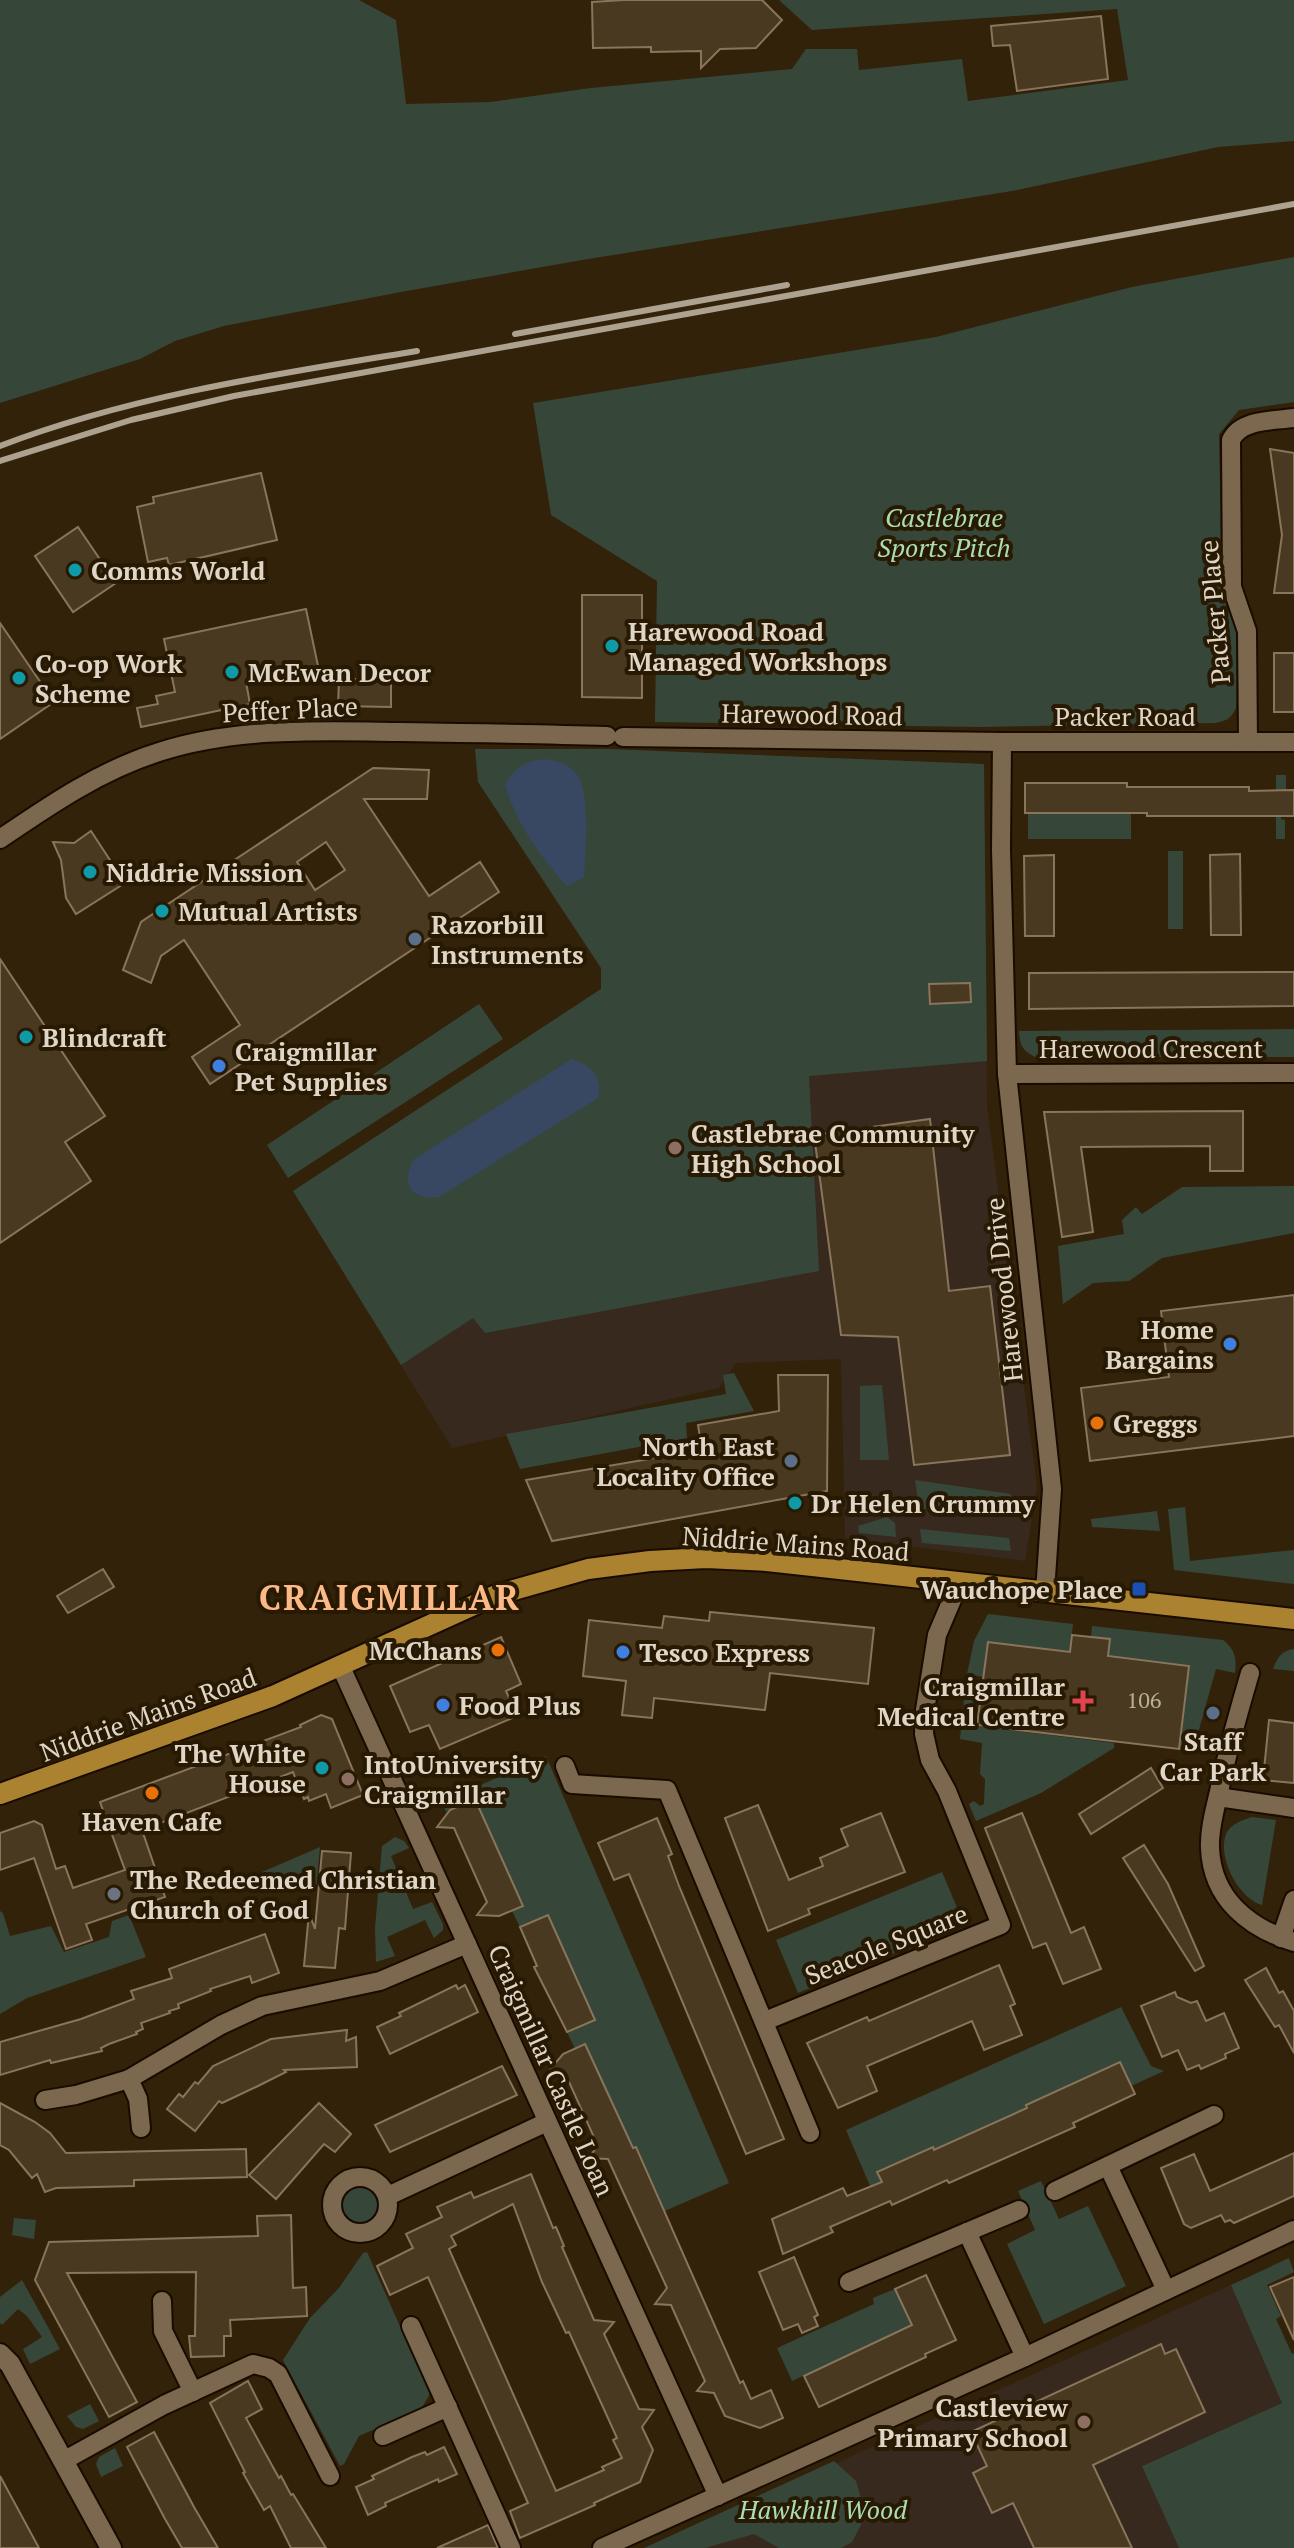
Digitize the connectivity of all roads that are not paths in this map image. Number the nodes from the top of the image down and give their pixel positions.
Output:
1 (1294, 418) edge
2 (615, 736) joint
3 (1248, 741) junction
4 (1002, 742) junction
5 (1294, 742) edge
6 (0, 839) edge
7 (1294, 1073) edge
8 (1007, 1074) junction
9 (957, 1581) junction
10 (1045, 1592) junction
11 (1294, 1619) edge
12 (340, 1665) junction
13 (1250, 1673) dead end
14 (565, 1766) dead end
15 (0, 1794) edge
16 (1218, 1797) junction
17 (1294, 1808) edge
18 (1294, 1900) edge
19 (1287, 1940) edge
20 (467, 1944) junction
21 (765, 2021) junction
22 (129, 2079) junction
23 (45, 2100) dead end
24 (1214, 2115) dead end
25 (547, 2122) junction
26 (141, 2128) dead end
27 (810, 2133) dead end
28 (1108, 2166) junction
29 (1055, 2191) dead end
30 (388, 2196) dead end
31 (1019, 2210) dead end
32 (1294, 2230) edge
33 (967, 2232) junction
34 (849, 2282) dead end
35 (1166, 2290) junction
36 (162, 2301) dead end
37 (411, 2326) dead end
38 (0, 2354) edge
39 (1025, 2357) junction
40 (193, 2392) junction
41 (448, 2407) junction
42 (383, 2436) dead end
43 (65, 2460) junction
44 (330, 2476) dead end
45 (718, 2496) junction
46 (111, 2548) edge
47 (511, 2548) edge
48 (602, 2548) edge

1 - 3 street, Packer Place
2 - 4 street, Harewood Road
2 - 6 street, Peffer Place
3 - 4 street, Packer Road
3 - 5 street
4 - 8 street, Harewood Drive
7 - 8 street, Harewood Crescent
8 - 10 street, Harewood Drive
9 - 10 main road, Niddrie Mains Road
9 - 12 main road, Niddrie Mains Road
9 - 21 street, Seacole Square
10 - 11 main road, Niddrie Mains Road
12 - 15 main road, Niddrie Mains Road
12 - 20 street, Craigmillar Castle Loan
13 - 16 street
14 - 21 street
16 - 17 street
16 - 19 street
18 - 19 street
20 - 22 street
20 - 25 street, Craigmillar Castle Loan
21 - 27 street
22 - 23 street
22 - 26 street
24 - 28 street
25 - 30 street
25 - 45 street, Craigmillar Castle Loan
28 - 29 street
28 - 35 street
31 - 33 street
32 - 35 street
33 - 34 street
33 - 39 street
35 - 39 street
36 - 40 street
37 - 41 street
38 - 43 street
39 - 45 street
40 - 43 street
40 - 44 street
41 - 42 street
41 - 47 street
43 - 46 street
45 - 48 street

